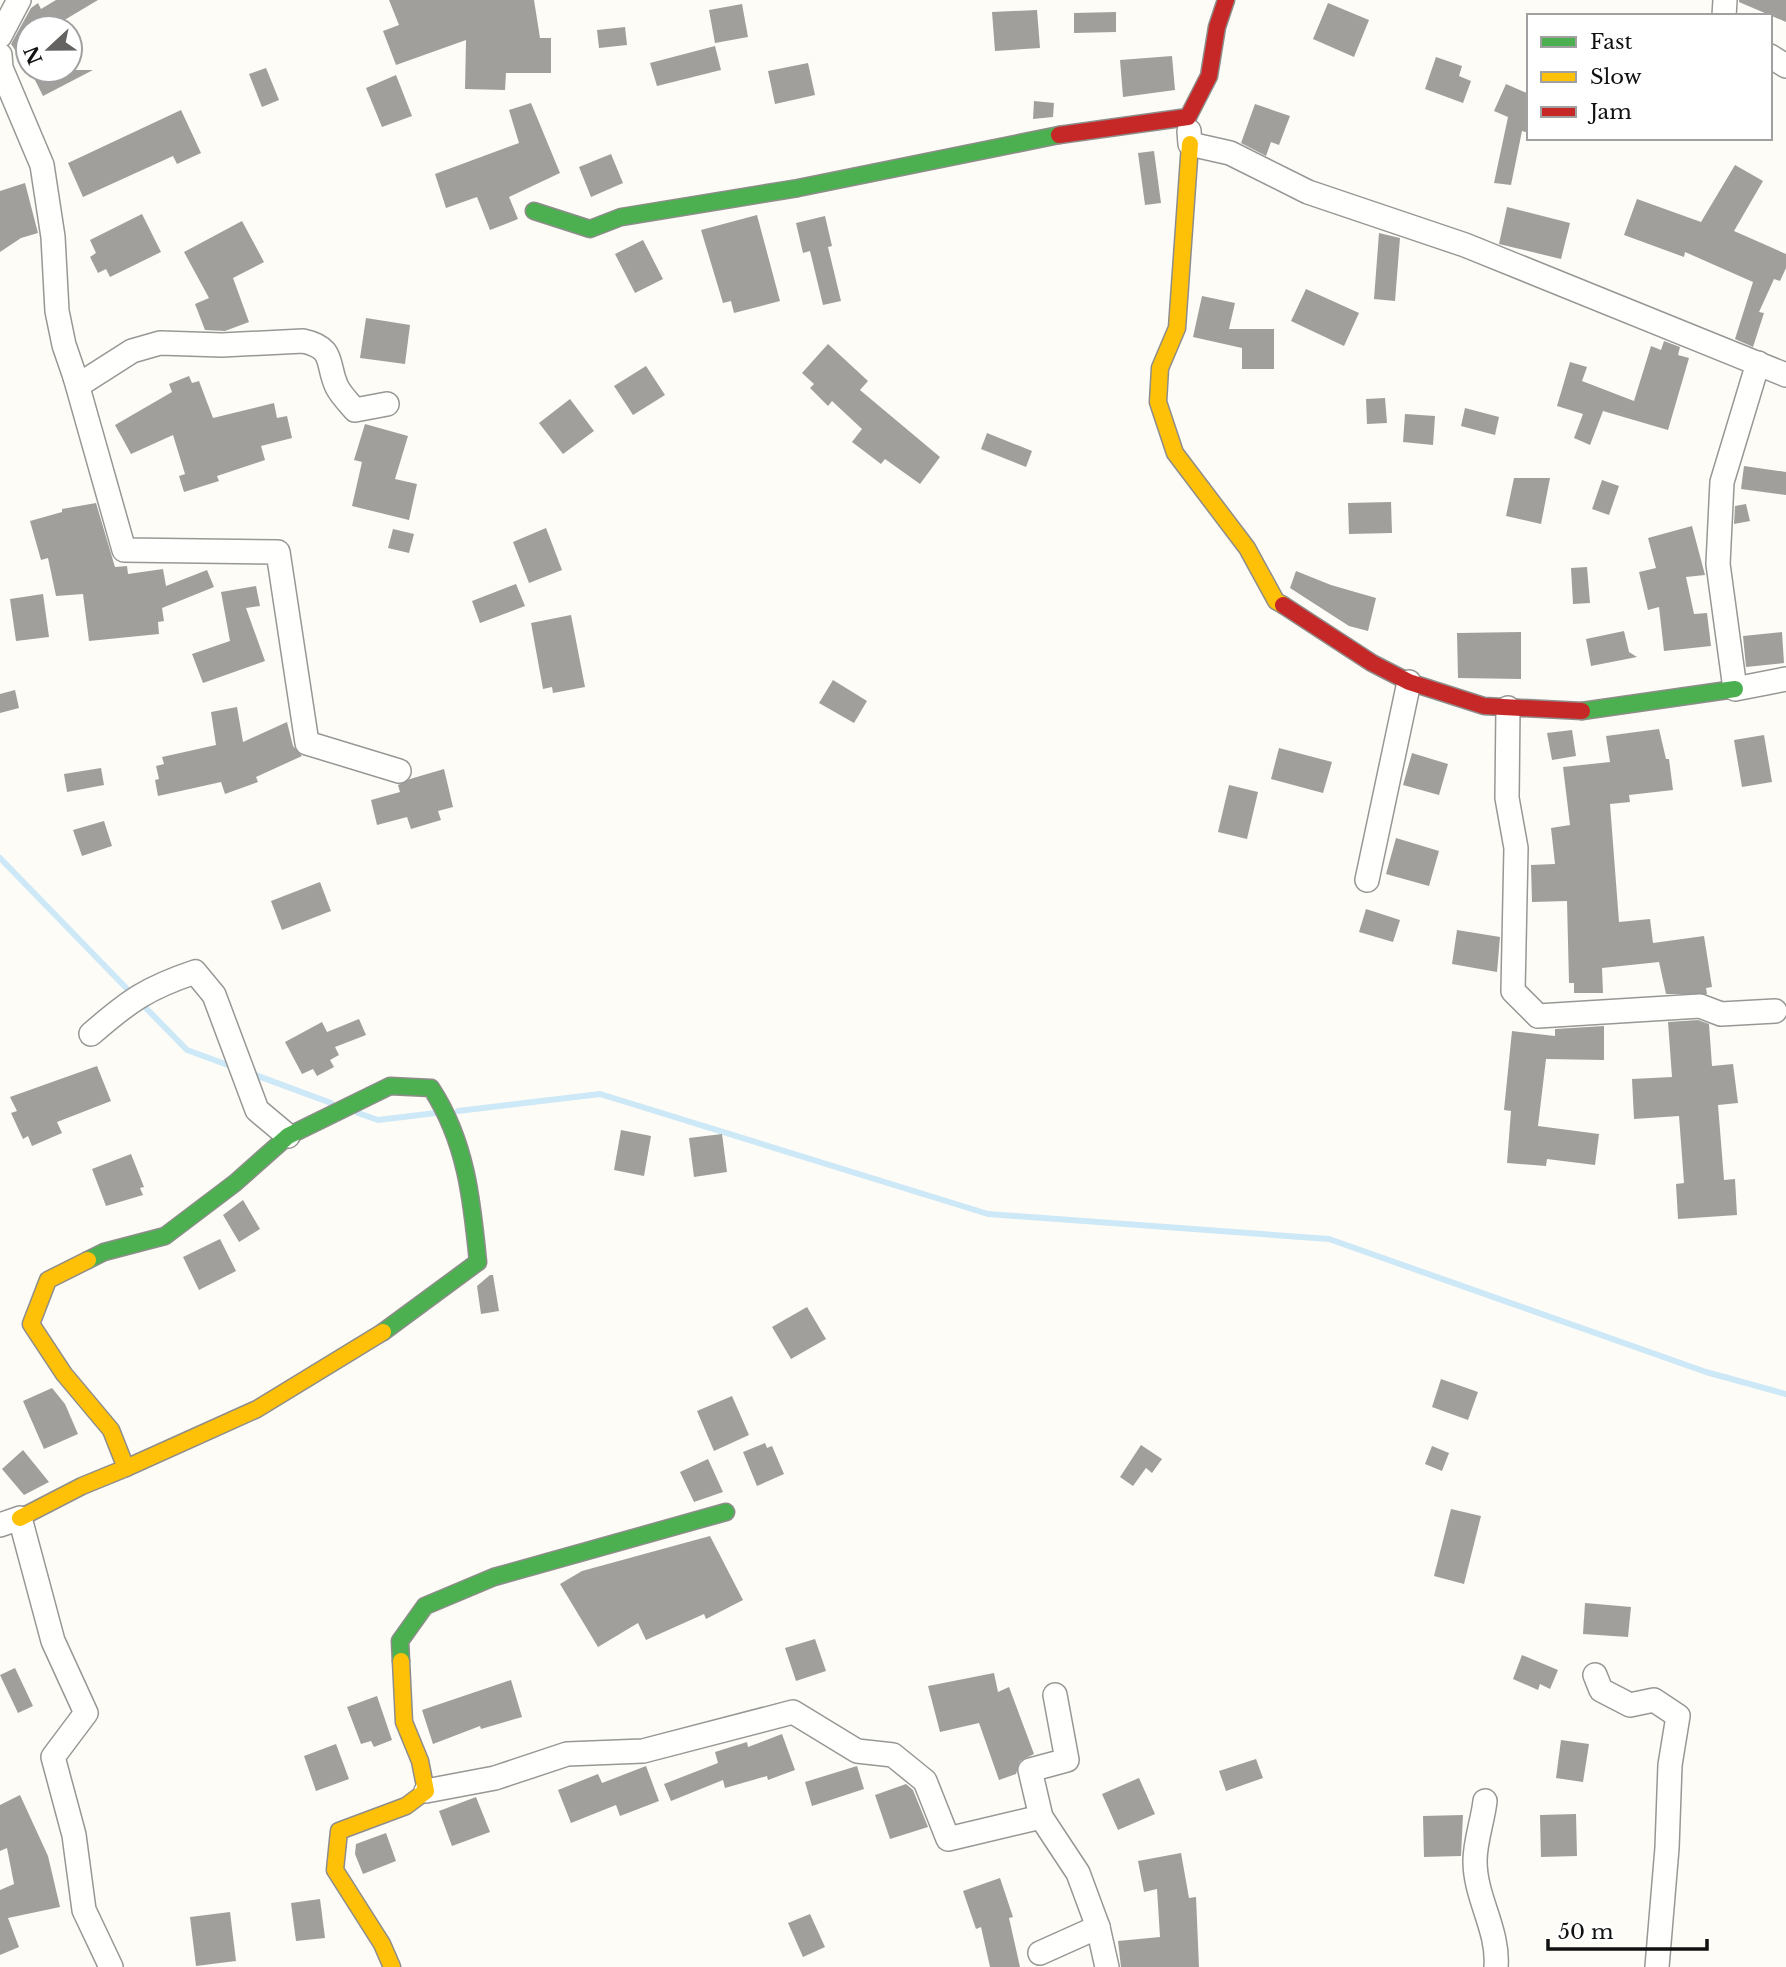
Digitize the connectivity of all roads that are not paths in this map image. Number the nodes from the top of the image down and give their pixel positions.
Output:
1 (19, 0) edge
2 (1226, 0) edge
3 (0, 36) edge
4 (0, 55) edge
5 (1188, 117) junction
6 (1190, 144) junction
7 (534, 212) dead end
8 (1758, 363) junction
9 (1786, 375) edge
10 (75, 377) junction
11 (387, 404) dead end
12 (1786, 680) edge
13 (1409, 682) junction
14 (1735, 690) junction
15 (1508, 708) junction
16 (399, 771) dead end
17 (1367, 880) dead end
18 (1774, 1011) dead end
19 (91, 1034) dead end
20 (288, 1136) junction
21 (126, 1468) junction
22 (726, 1512) dead end
23 (10, 1521) edge
24 (1595, 1675) dead end
25 (1055, 1695) dead end
26 (426, 1791) junction
27 (1485, 1801) dead end
28 (1041, 1817) junction
29 (1098, 1927) junction
30 (1040, 1954) dead end
31 (111, 1967) edge
32 (392, 1967) edge
33 (1107, 1967) edge
34 (1496, 1967) edge
35 (1657, 1967) edge

1 - 3 street
2 - 5 street
4 - 10 street
5 - 6 street
5 - 7 street
6 - 8 street
6 - 13 street
8 - 9 street
8 - 14 street
10 - 11 street
10 - 16 street
12 - 14 street
13 - 15 street
13 - 17 street
14 - 15 street
15 - 18 street
19 - 20 street
20 - 21 street
20 - 21 street
21 - 23 street
22 - 26 street
23 - 31 street
24 - 35 street
25 - 28 street
26 - 28 street
26 - 32 street
27 - 34 street
28 - 29 street
29 - 30 street
29 - 33 street

